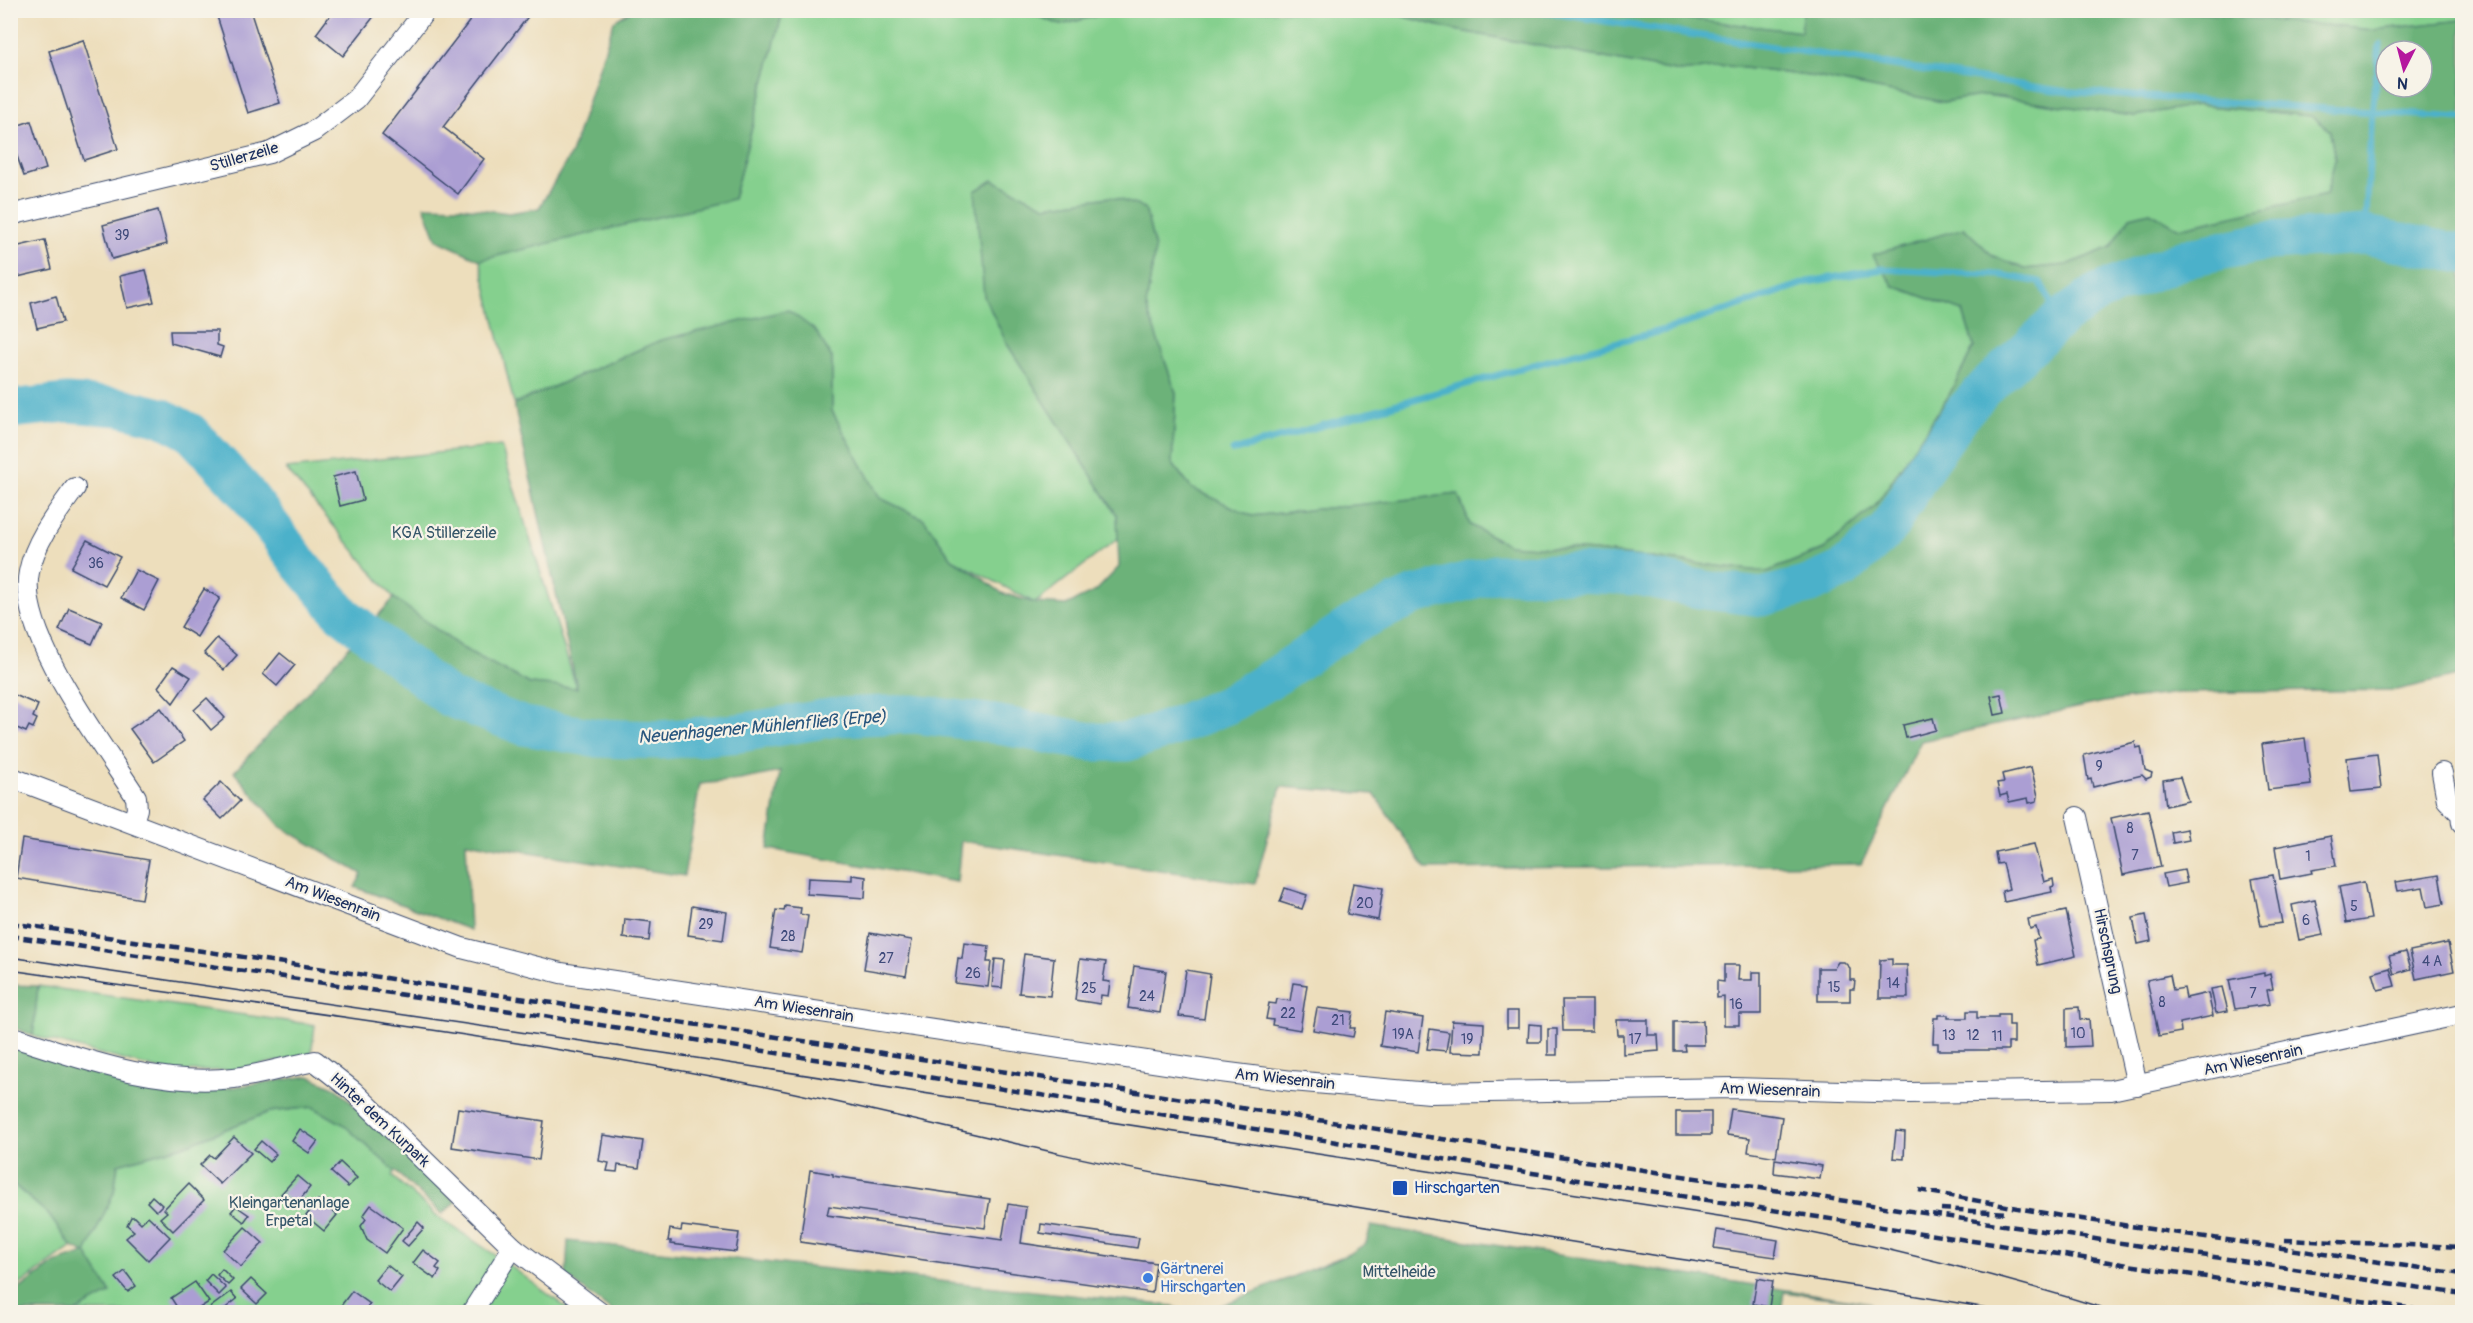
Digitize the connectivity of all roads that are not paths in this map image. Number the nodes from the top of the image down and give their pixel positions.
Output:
1 (426, 10) edge
2 (10, 215) edge
3 (75, 488) dead end
4 (2442, 773) dead end
5 (10, 777) edge
6 (2078, 817) dead end
7 (133, 822) junction
8 (2463, 824) edge
9 (2463, 1014) edge
10 (10, 1036) edge
11 (2137, 1085) junction
12 (513, 1247) junction
13 (472, 1312) edge
14 (599, 1312) edge

1 - 2 street, Stillerzeile
3 - 7 street
4 - 8 street
5 - 7 street, Am Wiesenrain
6 - 11 street, Hirschsprung
7 - 11 street, Am Wiesenrain
9 - 11 street, Am Wiesenrain
10 - 12 street, Hinter dem Kurpark
12 - 13 street
12 - 14 street, Hinter dem Kurpark

